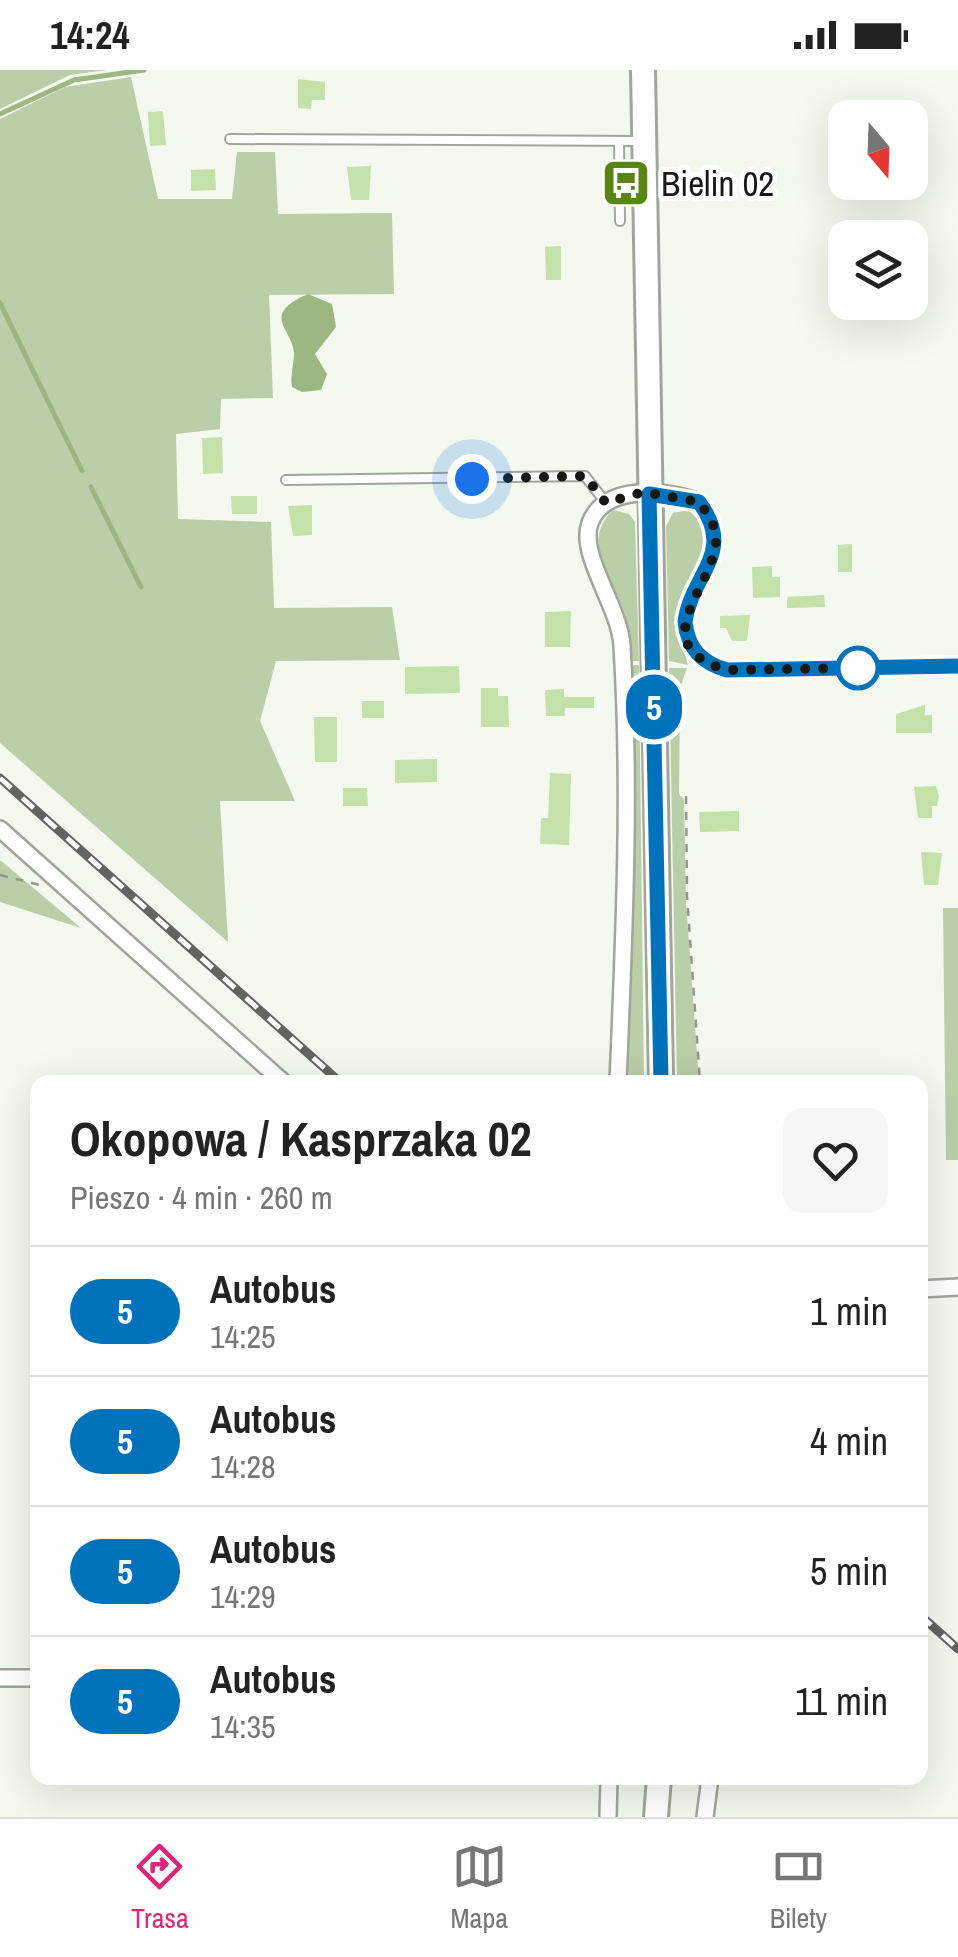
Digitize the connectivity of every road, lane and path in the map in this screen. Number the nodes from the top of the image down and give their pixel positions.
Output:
1 (643, 70) edge
2 (230, 139) dead end
3 (618, 141) junction
4 (644, 142) junction
5 (620, 220) dead end
6 (286, 480) dead end
7 (649, 494) junction
8 (606, 503) junction
9 (958, 666) edge
10 (686, 796) dead end
11 (0, 829) edge
12 (0, 875) edge
13 (71, 893) junction
14 (275, 1075) edge
15 (618, 1075) edge
16 (662, 1075) edge
17 (700, 1075) edge
18 (958, 1287) edge
19 (928, 1288) edge
20 (0, 1678) edge
21 (30, 1678) edge
22 (609, 1785) edge
23 (658, 1785) edge
24 (709, 1785) edge
25 (608, 1817) edge
26 (656, 1817) edge
27 (706, 1817) edge

1 - 4 main road
2 - 3 lane
3 - 4 lane
3 - 5 lane
4 - 7 main road
6 - 8 lane
7 - 8 street
7 - 9 street
7 - 16 main road
8 - 15 street
10 - 17 path
11 - 13 street
12 - 13 path
13 - 14 street
18 - 19 street
20 - 21 street
22 - 25 street
23 - 26 main road
24 - 27 street

